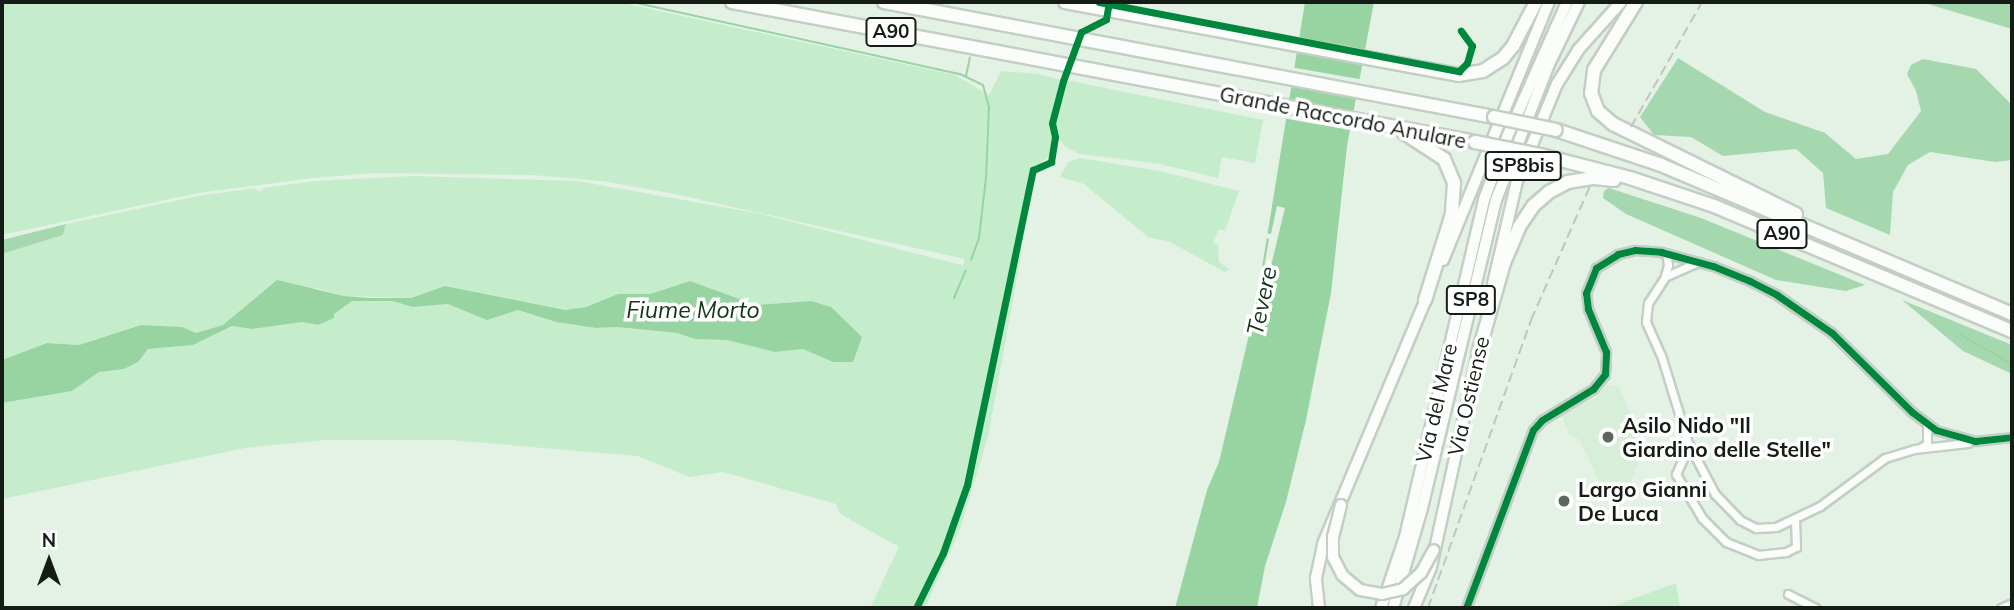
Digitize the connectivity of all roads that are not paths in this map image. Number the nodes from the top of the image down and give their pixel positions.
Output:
1 (732, 2) edge
2 (884, 2) edge
3 (1066, 2) edge
4 (1536, 2) edge
5 (1549, 2) edge
6 (1566, 2) edge
7 (1579, 2) edge
8 (1621, 2) edge
9 (1636, 2) edge
10 (1369, 122) junction
11 (1676, 192) junction
12 (1666, 253) junction
13 (1874, 254) junction
14 (1699, 262) junction
15 (1665, 277) junction
16 (1425, 300) junction
17 (2012, 314) edge
18 (2012, 331) edge
19 (1478, 354) junction
20 (1927, 424) junction
21 (1943, 434) junction
22 (2012, 437) edge
23 (1975, 441) junction
24 (1927, 444) junction
25 (1689, 445) junction
26 (1936, 447) junction
27 (1919, 448) junction
28 (1341, 505) junction
29 (1795, 520) junction
30 (1434, 550) junction
31 (1788, 594) dead end
32 (2012, 603) edge
33 (1319, 608) edge
34 (1381, 608) edge
35 (1392, 608) edge
36 (1414, 608) edge
37 (1466, 608) edge
38 (1816, 608) edge
39 (2001, 608) edge

1 - 10 highway, Grande Raccordo Anulare / A90
2 - 13 highway, Grande Raccordo Anulare / A90, bridge
3 - 4 highway
5 - 16 main road, SP8bis
6 - 34 main road, Via del Mare / SP8
7 - 35 main road, Via del Mare / SP8
8 - 19 main road, Via Ostiense / SP8bis
9 - 13 highway
10 - 11 highway, Grande Raccordo Anulare / A90, bridge
10 - 16 highway
11 - 18 highway, Grande Raccordo Anulare / A90
11 - 19 highway
12 - 14 street
12 - 15 street
12 - 37 street
13 - 17 highway, Grande Raccordo Anulare / A90
14 - 15 street
14 - 20 street
15 - 25 street
16 - 28 main road, SP8bis
19 - 30 main road, Via Ostiense / SP8bis
20 - 21 street
20 - 24 street
21 - 23 street
21 - 24 street
21 - 26 street
22 - 23 street
23 - 26 street
24 - 27 street
25 - 29 street
25 - 29 street
26 - 27 street
27 - 29 street
28 - 30 main road, bridge
28 - 33 main road, SP8bis, bridge
30 - 36 main road, Via Ostiense / SP8bis
31 - 38 street
32 - 39 street

